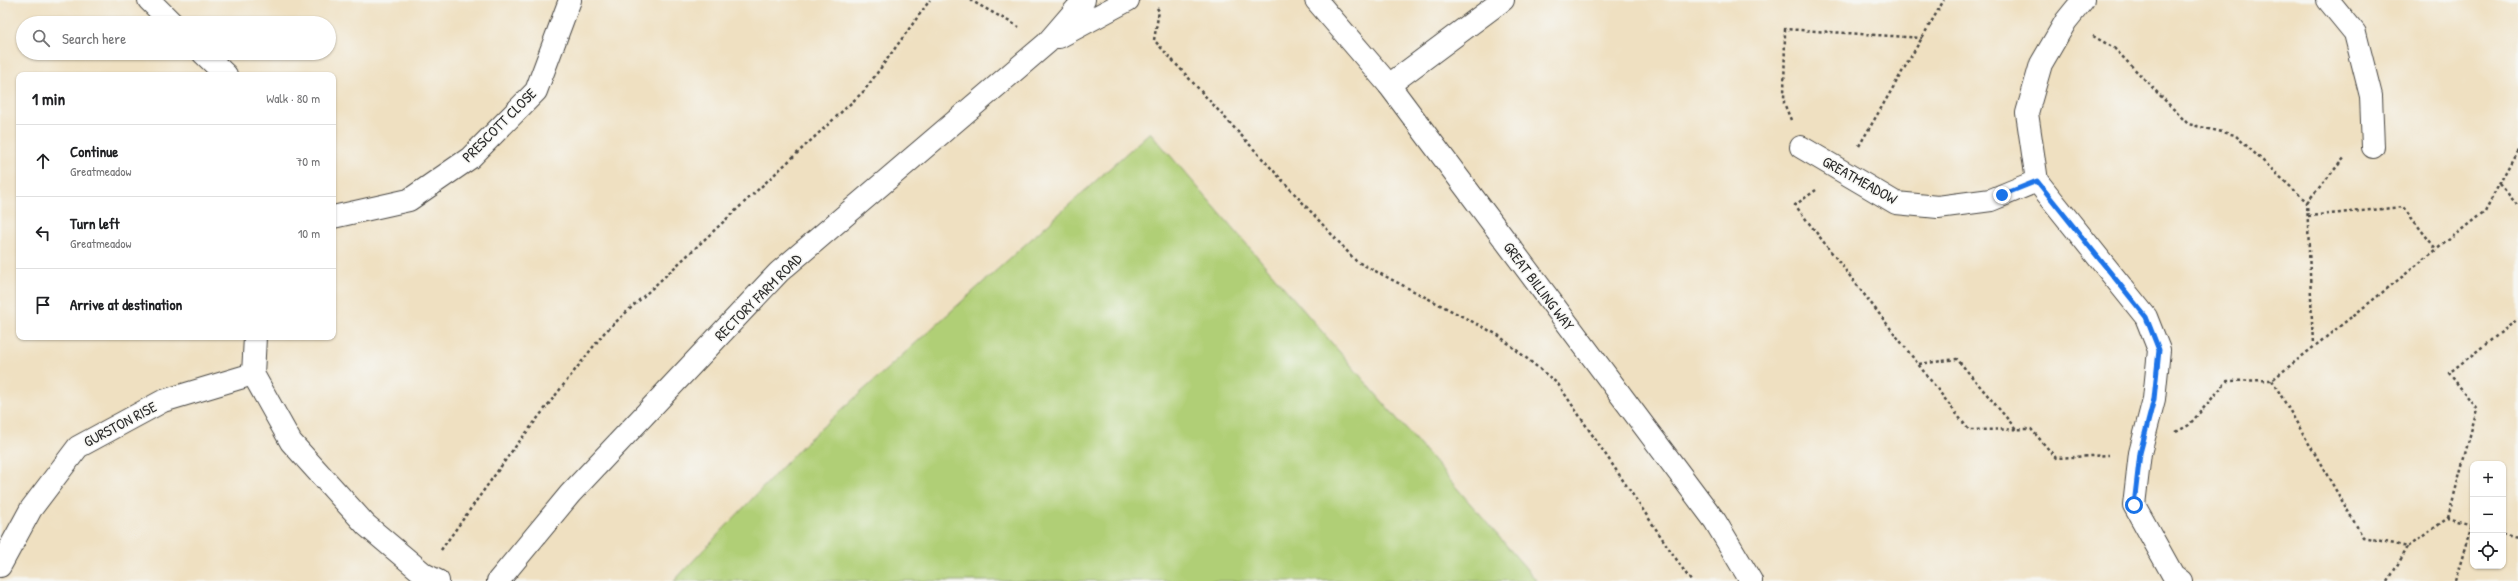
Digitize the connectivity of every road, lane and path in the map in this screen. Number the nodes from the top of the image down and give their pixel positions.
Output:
1 (148, 0) edge
2 (570, 0) edge
3 (930, 0) edge
4 (970, 0) edge
5 (1084, 0) edge
6 (1128, 0) edge
7 (1316, 0) edge
8 (1503, 0) edge
9 (2083, 0) edge
10 (2328, 0) edge
11 (1156, 6) dead end
12 (165, 16) edge
13 (2066, 21) junction
14 (1922, 38) dead end
15 (1047, 43) junction
16 (210, 60) edge
17 (223, 72) edge
18 (1389, 85) junction
19 (1801, 146) joint
20 (2372, 147) joint
21 (2037, 181) junction
22 (2500, 184) dead end
23 (2307, 202) junction
24 (2518, 206) edge
25 (336, 216) edge
26 (2308, 216) junction
27 (2436, 249) dead end
28 (2518, 319) edge
29 (255, 340) edge
30 (2313, 346) dead end
31 (1918, 364) dead end
32 (253, 374) junction
33 (2272, 380) dead end
34 (2016, 429) dead end
35 (2448, 518) junction
36 (2470, 524) edge
37 (2470, 532) edge
38 (2506, 535) edge
39 (2518, 538) edge
40 (2408, 547) junction
41 (0, 566) edge
42 (431, 578) edge
43 (2172, 579) edge
44 (498, 581) edge
45 (1691, 581) edge
46 (1751, 581) edge
47 (2388, 581) edge
48 (2455, 581) edge

1 - 12 street
2 - 25 street, PRESCOTT CLOSE
3 - 42 path
4 - 15 path
5 - 15 street, RECTORY FARM ROAD
6 - 15 street, RECTORY FARM ROAD
7 - 18 street, GREAT BILLING WAY
8 - 18 street
9 - 13 street
10 - 20 street
11 - 45 path
13 - 21 street
13 - 23 path
14 - 19 path
15 - 44 street, RECTORY FARM ROAD
16 - 17 street
18 - 46 street, GREAT BILLING WAY
19 - 21 street, GREATMEADOW
20 - 23 path
21 - 43 street
22 - 24 path
23 - 26 path
26 - 27 path
26 - 30 path
28 - 35 path
29 - 32 street
31 - 34 path
32 - 41 street, GURSTON RISE
32 - 42 street
33 - 40 path
35 - 36 path
35 - 40 path
37 - 48 path
38 - 39 path
40 - 47 path

